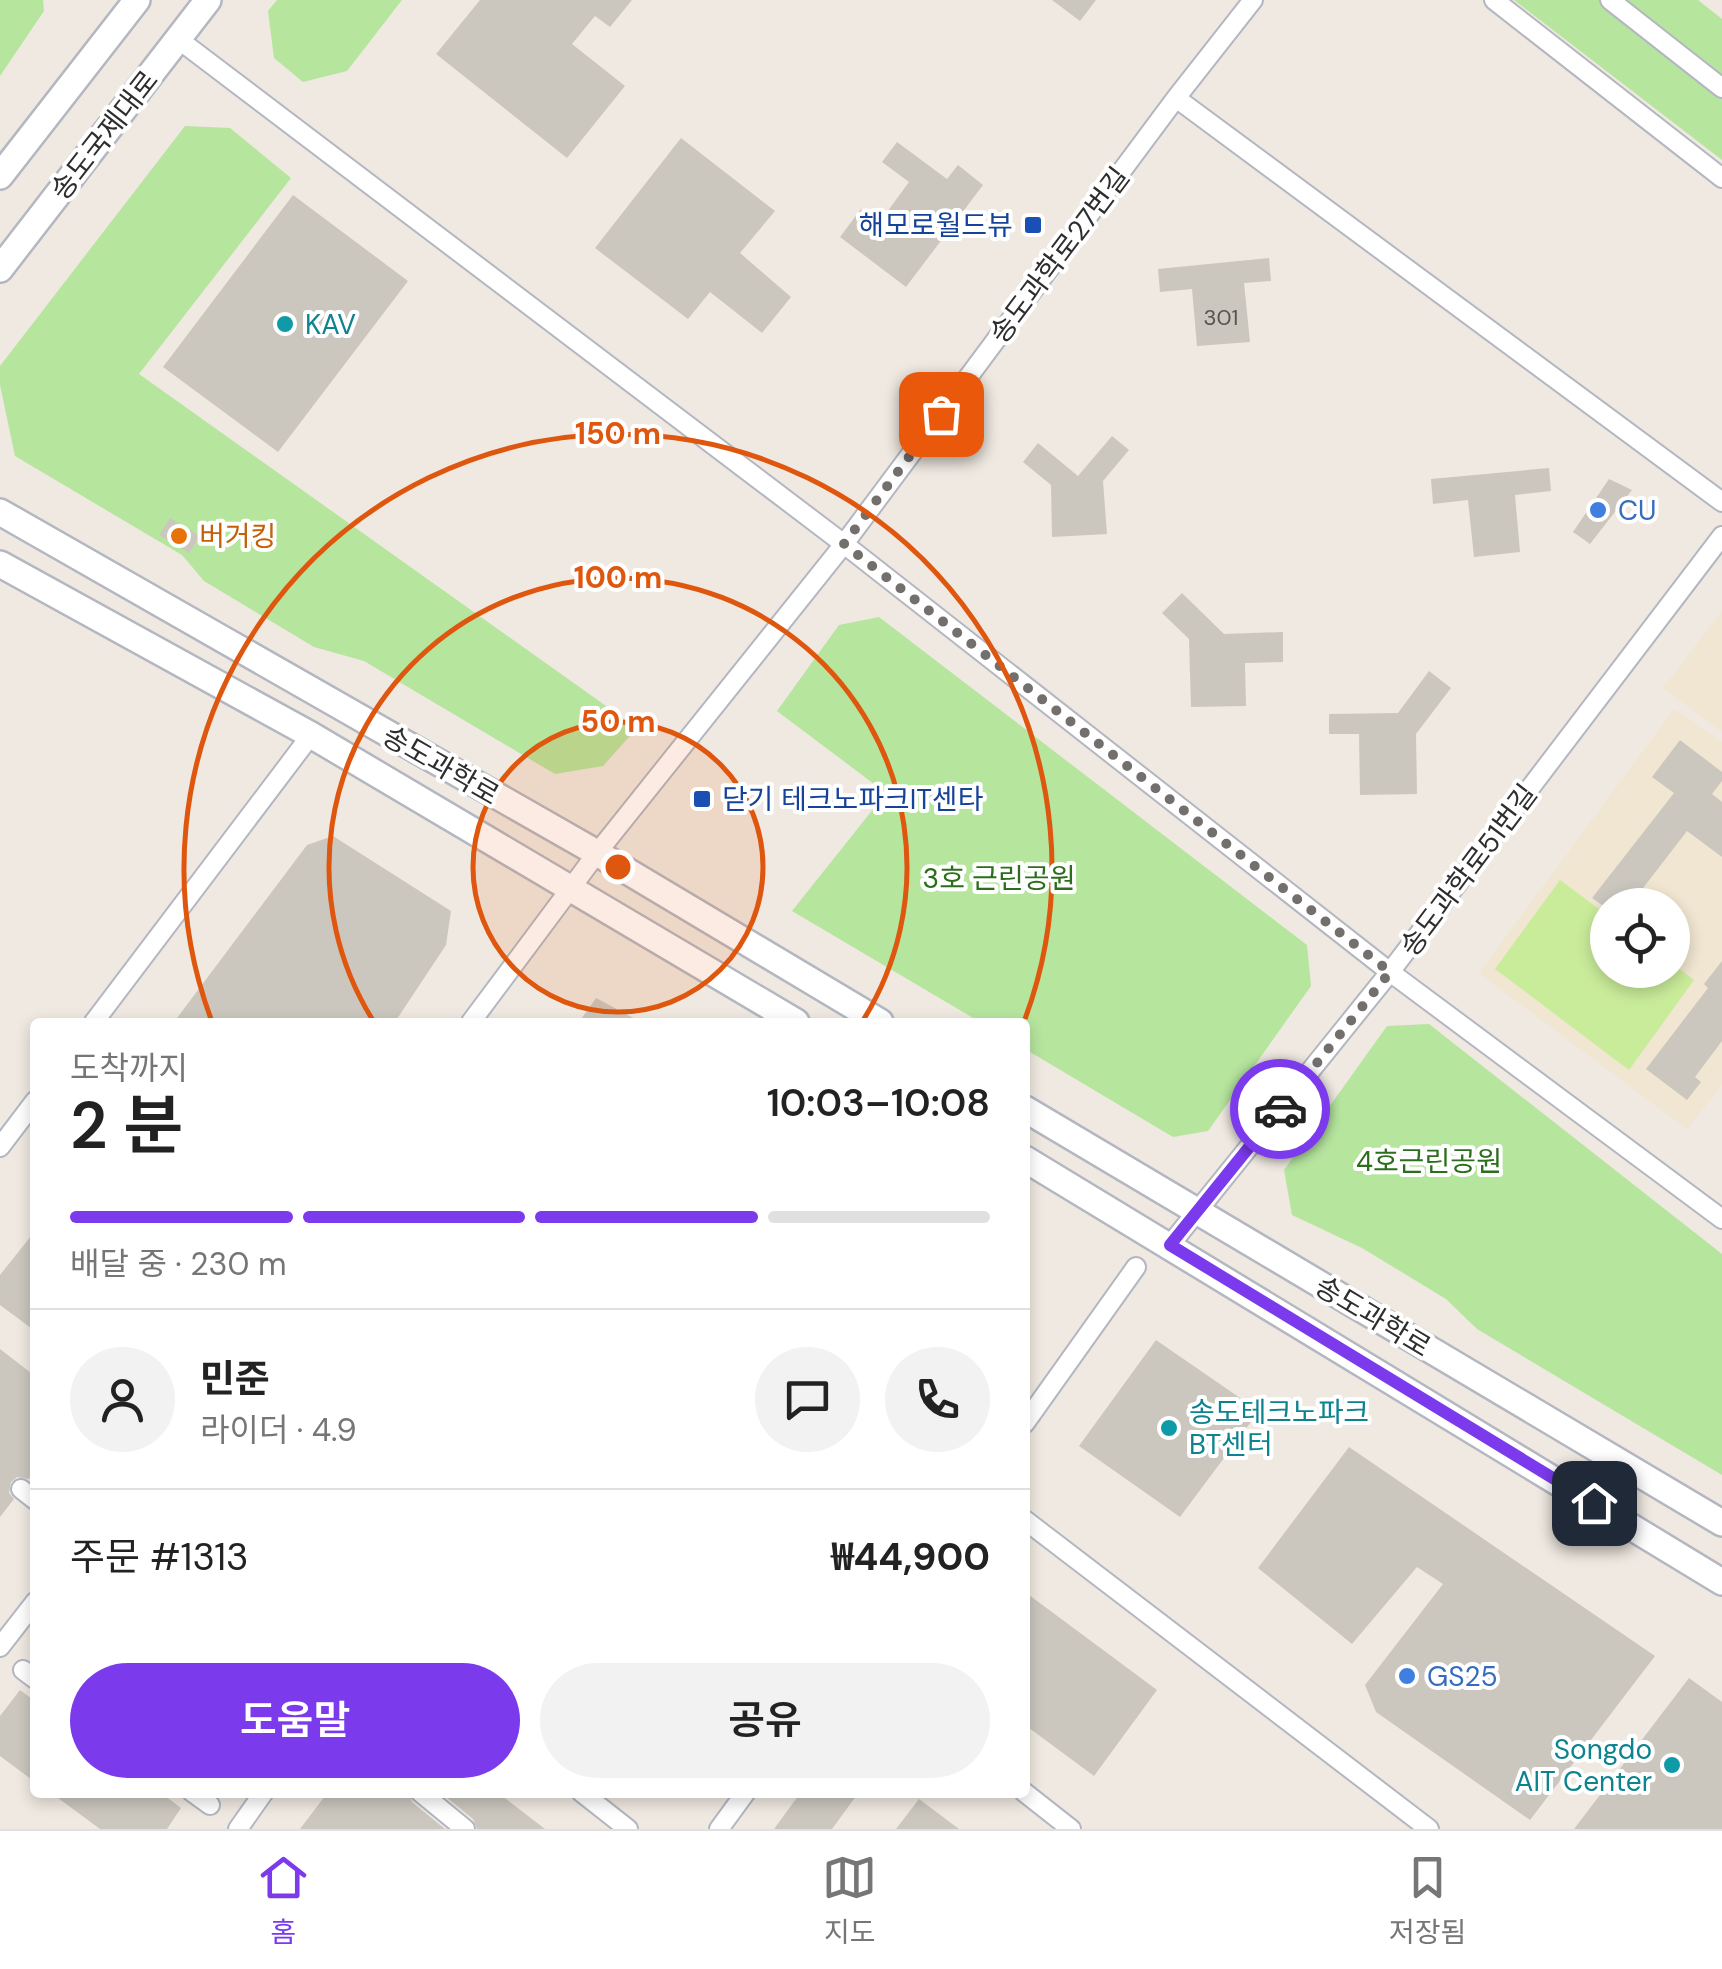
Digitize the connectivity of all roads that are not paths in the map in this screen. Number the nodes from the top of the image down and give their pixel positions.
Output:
1 (137, 0) edge
2 (208, 0) edge
3 (1252, 0) edge
4 (1494, 0) edge
5 (1610, 0) edge
6 (178, 39) junction
7 (1722, 88) edge
8 (1176, 98) junction
9 (0, 176) edge
10 (1722, 178) edge
11 (0, 270) edge
12 (1722, 502) edge
13 (0, 512) edge
14 (1722, 536) edge
15 (844, 544) junction
16 (0, 564) edge
17 (311, 735) junction
18 (596, 854) junction
19 (570, 888) junction
20 (1390, 972) junction
21 (97, 1018) edge
22 (474, 1018) edge
23 (789, 1018) edge
24 (873, 1018) edge
25 (30, 1107) edge
26 (1030, 1112) edge
27 (0, 1146) edge
28 (1030, 1162) edge
29 (1197, 1212) junction
30 (1722, 1219) edge
31 (1170, 1245) junction
32 (1136, 1267) dead end
33 (1030, 1416) edge
34 (1722, 1523) edge
35 (1030, 1524) edge
36 (1722, 1582) edge
37 (30, 1609) edge
38 (0, 1648) edge
39 (1030, 1797) edge
40 (200, 1798) edge
41 (260, 1798) edge
42 (427, 1798) edge
43 (589, 1798) edge
44 (742, 1798) edge
45 (210, 1805) dead end
46 (238, 1829) edge
47 (465, 1829) edge
48 (628, 1829) edge
49 (719, 1829) edge
50 (1071, 1829) edge
51 (1429, 1829) edge

1 - 9 main road, 송도국제대로
2 - 6 main road, 송도국제대로
3 - 8 street, 송도과학로27번길
4 - 10 street
5 - 7 street
6 - 11 main road, 송도국제대로
6 - 15 street
8 - 12 street
8 - 15 street, 송도과학로27번길
13 - 18 main road, 송도과학로
14 - 20 street, 송도과학로51번길
15 - 18 street, 송도과학로27번길
15 - 20 street
16 - 17 main road, 송도과학로
17 - 19 main road, 송도과학로
17 - 21 street
18 - 19 street, 송도과학로27번길
18 - 24 main road, 송도과학로
19 - 22 street, 송도과학로27번길
19 - 23 main road, 송도과학로
20 - 29 street, 송도과학로51번길
20 - 30 street
25 - 27 street
26 - 29 main road, 송도과학로
28 - 31 main road, 송도과학로
29 - 31 street, 송도과학로51번길
29 - 34 main road, 송도과학로
31 - 36 main road, 송도과학로
32 - 33 street
35 - 51 street
37 - 38 street
39 - 50 street
40 - 45 street
41 - 46 street
42 - 47 street
43 - 48 street
44 - 49 street

